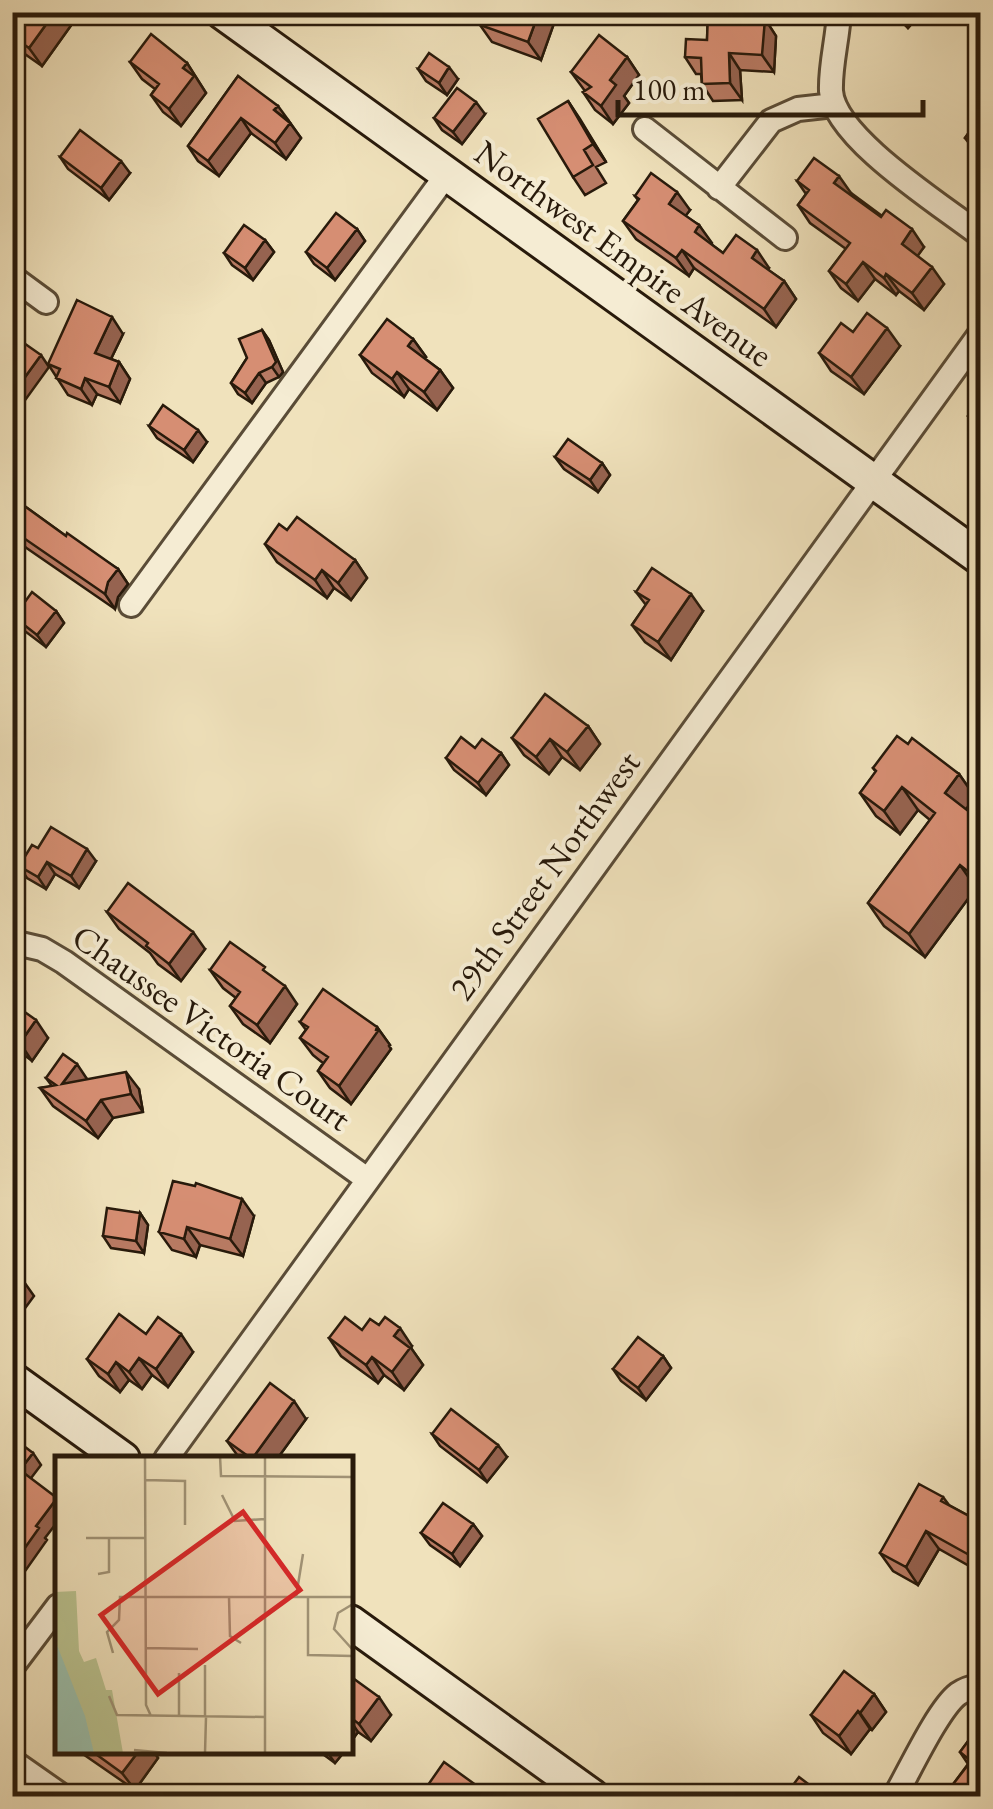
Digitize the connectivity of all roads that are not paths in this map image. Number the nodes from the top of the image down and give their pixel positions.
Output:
1 (222, 12) edge
2 (839, 12) edge
3 (834, 105) junction
4 (645, 129) dead end
5 (447, 174) junction
6 (720, 188) junction
7 (980, 235) edge
8 (785, 238) dead end
9 (12, 277) edge
10 (46, 302) dead end
11 (980, 334) edge
12 (874, 481) junction
13 (980, 558) edge
14 (131, 605) dead end
15 (12, 942) edge
16 (367, 1179) junction
17 (12, 1380) edge
18 (119, 1456) edge
19 (168, 1456) edge
20 (55, 1610) edge
21 (352, 1623) edge
22 (12, 1667) edge
23 (980, 1686) edge
24 (12, 1761) edge
25 (62, 1796) edge
26 (592, 1796) edge
27 (896, 1796) edge

1 - 5 street, Northwest Empire Avenue
2 - 3 street
3 - 6 street
3 - 7 street
4 - 6 street
5 - 12 street, Northwest Empire Avenue
5 - 14 street
6 - 8 street
9 - 10 street
11 - 12 street, 29th Street Northwest
12 - 13 street, Northwest Empire Avenue
12 - 16 street, 29th Street Northwest
15 - 16 street, Chaussee Victoria Court
16 - 19 street, 29th Street Northwest
17 - 18 street
20 - 22 street
21 - 26 street
23 - 27 street
24 - 25 street

